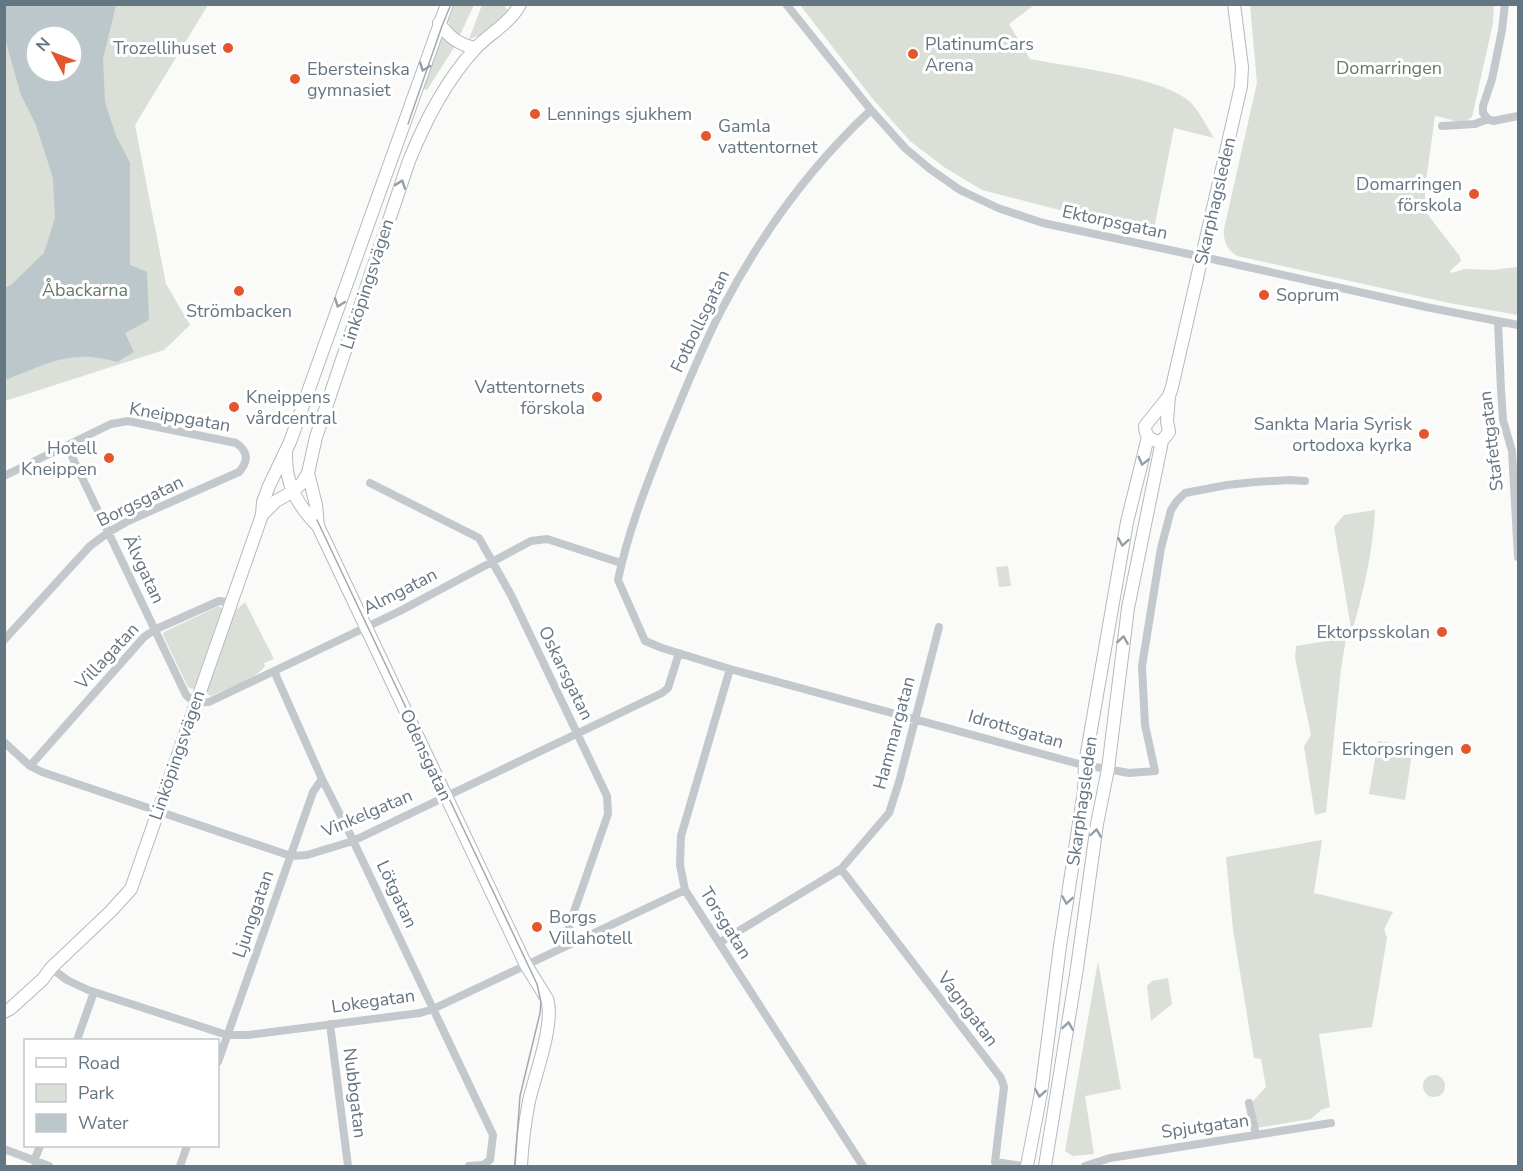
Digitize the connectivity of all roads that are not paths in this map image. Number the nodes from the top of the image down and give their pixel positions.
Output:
1 (447, 4) edge
2 (786, 4) edge
3 (1234, 4) edge
4 (1504, 4) edge
5 (520, 8) edge
6 (440, 23) junction
7 (476, 48) junction
8 (872, 111) junction
9 (1518, 116) edge
10 (1488, 118) junction
11 (1442, 126) dead end
12 (1202, 257) junction
13 (1498, 322) junction
14 (1518, 325) edge
15 (1169, 396) junction
16 (1154, 417) junction
17 (1167, 421) junction
18 (1148, 437) junction
19 (1162, 441) junction
20 (67, 446) junction
21 (286, 452) junction
22 (247, 456) joint
23 (4, 476) edge
24 (305, 478) junction
25 (1305, 481) dead end
26 (370, 483) dead end
27 (292, 492) junction
28 (262, 515) junction
29 (318, 526) junction
30 (109, 532) junction
31 (1518, 556) edge
32 (492, 562) junction
33 (621, 563) junction
34 (618, 580) joint
35 (230, 602) junction
36 (366, 627) junction
37 (939, 627) dead end
38 (154, 630) junction
39 (4, 640) edge
40 (679, 653) junction
41 (730, 669) junction
42 (274, 671) junction
43 (195, 703) junction
44 (915, 718) junction
45 (577, 734) junction
46 (4, 742) edge
47 (1085, 764) junction
48 (30, 766) junction
49 (1108, 769) junction
50 (322, 778) junction
51 (446, 797) junction
52 (158, 812) junction
53 (354, 841) junction
54 (291, 856) junction
55 (841, 869) junction
56 (685, 890) junction
57 (572, 942) junction
58 (719, 943) junction
59 (526, 965) junction
60 (51, 968) junction
61 (94, 992) junction
62 (4, 1005) edge
63 (433, 1009) junction
64 (4, 1011) edge
65 (330, 1024) junction
66 (227, 1035) junction
67 (78, 1039) edge
68 (219, 1059) edge
69 (1249, 1103) dead end
70 (1331, 1123) dead end
71 (1256, 1135) junction
72 (40, 1147) edge
73 (187, 1147) edge
74 (4, 1149) edge
75 (37, 1163) edge
76 (994, 1164) edge
77 (1085, 1166) edge
78 (49, 1167) edge
79 (180, 1167) edge
80 (348, 1167) edge
81 (469, 1167) edge
82 (521, 1167) edge
83 (863, 1167) edge
84 (1025, 1167) edge
85 (1045, 1167) edge
86 (1077, 1167) edge

1 - 6 street, Linköpingsvägen
2 - 8 street, Ektorpsgatan
3 - 12 street, Skarphagsleden
4 - 10 street
5 - 7 street, Linköpingsvägen
6 - 7 street
6 -> 21 street, Linköpingsvägen
24 -> 7 street, Linköpingsvägen
8 - 12 street, Ektorpsgatan
8 - 33 street, Fotbollsgatan
9 - 10 street
10 - 11 street
12 - 13 street, Ektorpsgatan
12 - 15 street, Skarphagsleden
13 - 14 street, Ektorpsgatan
13 - 31 street, Stafettgatan
15 - 16 street, Skarphagsleden
15 - 17 street, Skarphagsleden
16 - 17 street
16 - 18 street
17 - 19 street
18 - 19 street
18 -> 47 street, Skarphagsleden
49 -> 19 street, Skarphagsleden
20 - 22 street, Kneippgatan
20 - 23 street, Kneippgatan
20 - 30 street, Älvgatan
21 - 27 street, Odensgatan
21 - 28 street, Linköpingsvägen
22 - 30 street, Borgsgatan
24 - 27 street
24 - 29 street, Odensgatan
25 - 49 street, Idrottsgatan
26 - 32 street, Oskarsgatan
27 - 28 street
27 - 29 street, Odensgatan
28 - 35 street, Linköpingsvägen
29 - 36 street, Odensgatan
30 - 38 street, Älvgatan
30 - 39 street, Borgsgatan
32 - 33 street, Almgatan
32 - 36 street, Almgatan
32 - 45 street, Oskarsgatan
33 - 34 street, Fotbollsgatan
34 - 40 street, Idrottsgatan
35 - 38 street, Villagatan
35 - 43 street, Linköpingsvägen
36 - 42 street, Almgatan
36 - 51 street, Odensgatan
37 - 44 street, Hammargatan
38 - 43 street, Älvgatan
38 - 48 street, Villagatan
40 - 41 street, Idrottsgatan
40 - 45 street, Vinkelgatan
41 - 44 street, Idrottsgatan
41 - 56 street, Torsgatan
42 - 43 street, Almgatan
42 - 50 street, Lötgatan
43 - 52 street, Linköpingsvägen
44 - 47 street, Idrottsgatan
44 - 55 street, Hammargatan
45 - 51 street, Vinkelgatan
45 - 57 street, Oskarsgatan
46 - 48 street, Vinkelgatan
47 - 49 street, Idrottsgatan
47 -> 84 street, Skarphagsleden
48 - 52 street, Vinkelgatan
85 -> 49 street, Skarphagsleden
50 - 53 street, Lötgatan
50 - 54 street, Ljunggatan
51 - 53 street, Vinkelgatan
51 - 59 street, Odensgatan
52 - 54 street, Vinkelgatan
52 - 60 street, Linköpingsvägen
53 - 54 street, Vinkelgatan
53 - 63 street, Lötgatan
54 - 66 street, Ljunggatan
55 - 58 street, Hammargatan
55 - 76 street, Vagngatan
56 - 57 street, Lokegatan
56 - 58 street, Torsgatan
57 - 59 street, Lokegatan
58 - 83 street, Torsgatan
59 - 63 street, Lokegatan
59 - 82 street, Odensgatan
60 - 61 street, Lokegatan
60 - 62 street, Linköpingsvägen
60 - 64 street, Linköpingsvägen
61 - 66 street, Lokegatan
61 - 67 street
63 - 65 street, Lokegatan
63 - 81 street, Lötgatan
65 - 66 street, Lokegatan
65 - 80 street, Nubbgatan
66 - 68 street, Ljunggatan
69 - 71 street
70 - 71 street, Spjutgatan
71 - 77 street, Spjutgatan
72 - 75 street
73 - 79 street
74 - 75 street
75 - 78 street
76 - 84 street, Vagngatan
77 - 86 street, Spjutgatan

